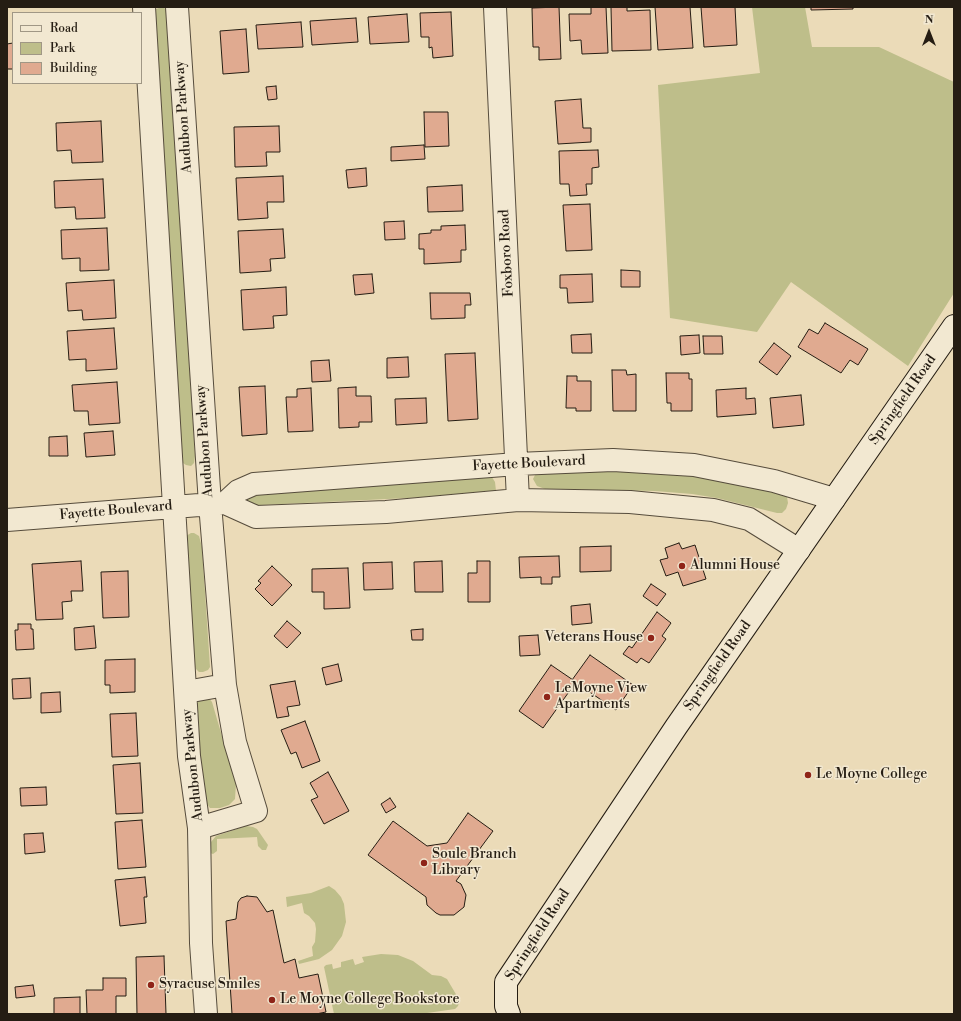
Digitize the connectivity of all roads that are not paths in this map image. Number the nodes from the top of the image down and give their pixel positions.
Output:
1 (144, 7) edge
2 (177, 7) edge
3 (495, 7) edge
4 (954, 326) edge
5 (517, 464) junction
6 (518, 500) junction
7 (834, 500) junction
8 (217, 504) junction
9 (175, 507) junction
10 (7, 520) edge
11 (799, 550) junction
12 (225, 684) junction
13 (186, 692) junction
14 (199, 828) junction
15 (206, 1014) edge
16 (509, 1014) edge

1 - 9 street, Audubon Parkway
2 - 8 street, Audubon Parkway
3 - 5 street, Foxboro Road
4 - 7 street, Springfield Road
5 - 6 street, Foxboro Road
5 - 7 street, Fayette Boulevard
5 - 8 street, Fayette Boulevard
6 - 8 street, Fayette Boulevard
6 - 11 street, Fayette Boulevard
7 - 11 street, Springfield Road
8 - 9 street, Fayette Boulevard
8 - 12 street, Audubon Parkway
9 - 10 street, Fayette Boulevard
9 - 13 street, Audubon Parkway
11 - 16 street, Springfield Road
12 - 13 street
12 - 14 street, Audubon Parkway
13 - 14 street, Audubon Parkway
14 - 15 street, Audubon Parkway

